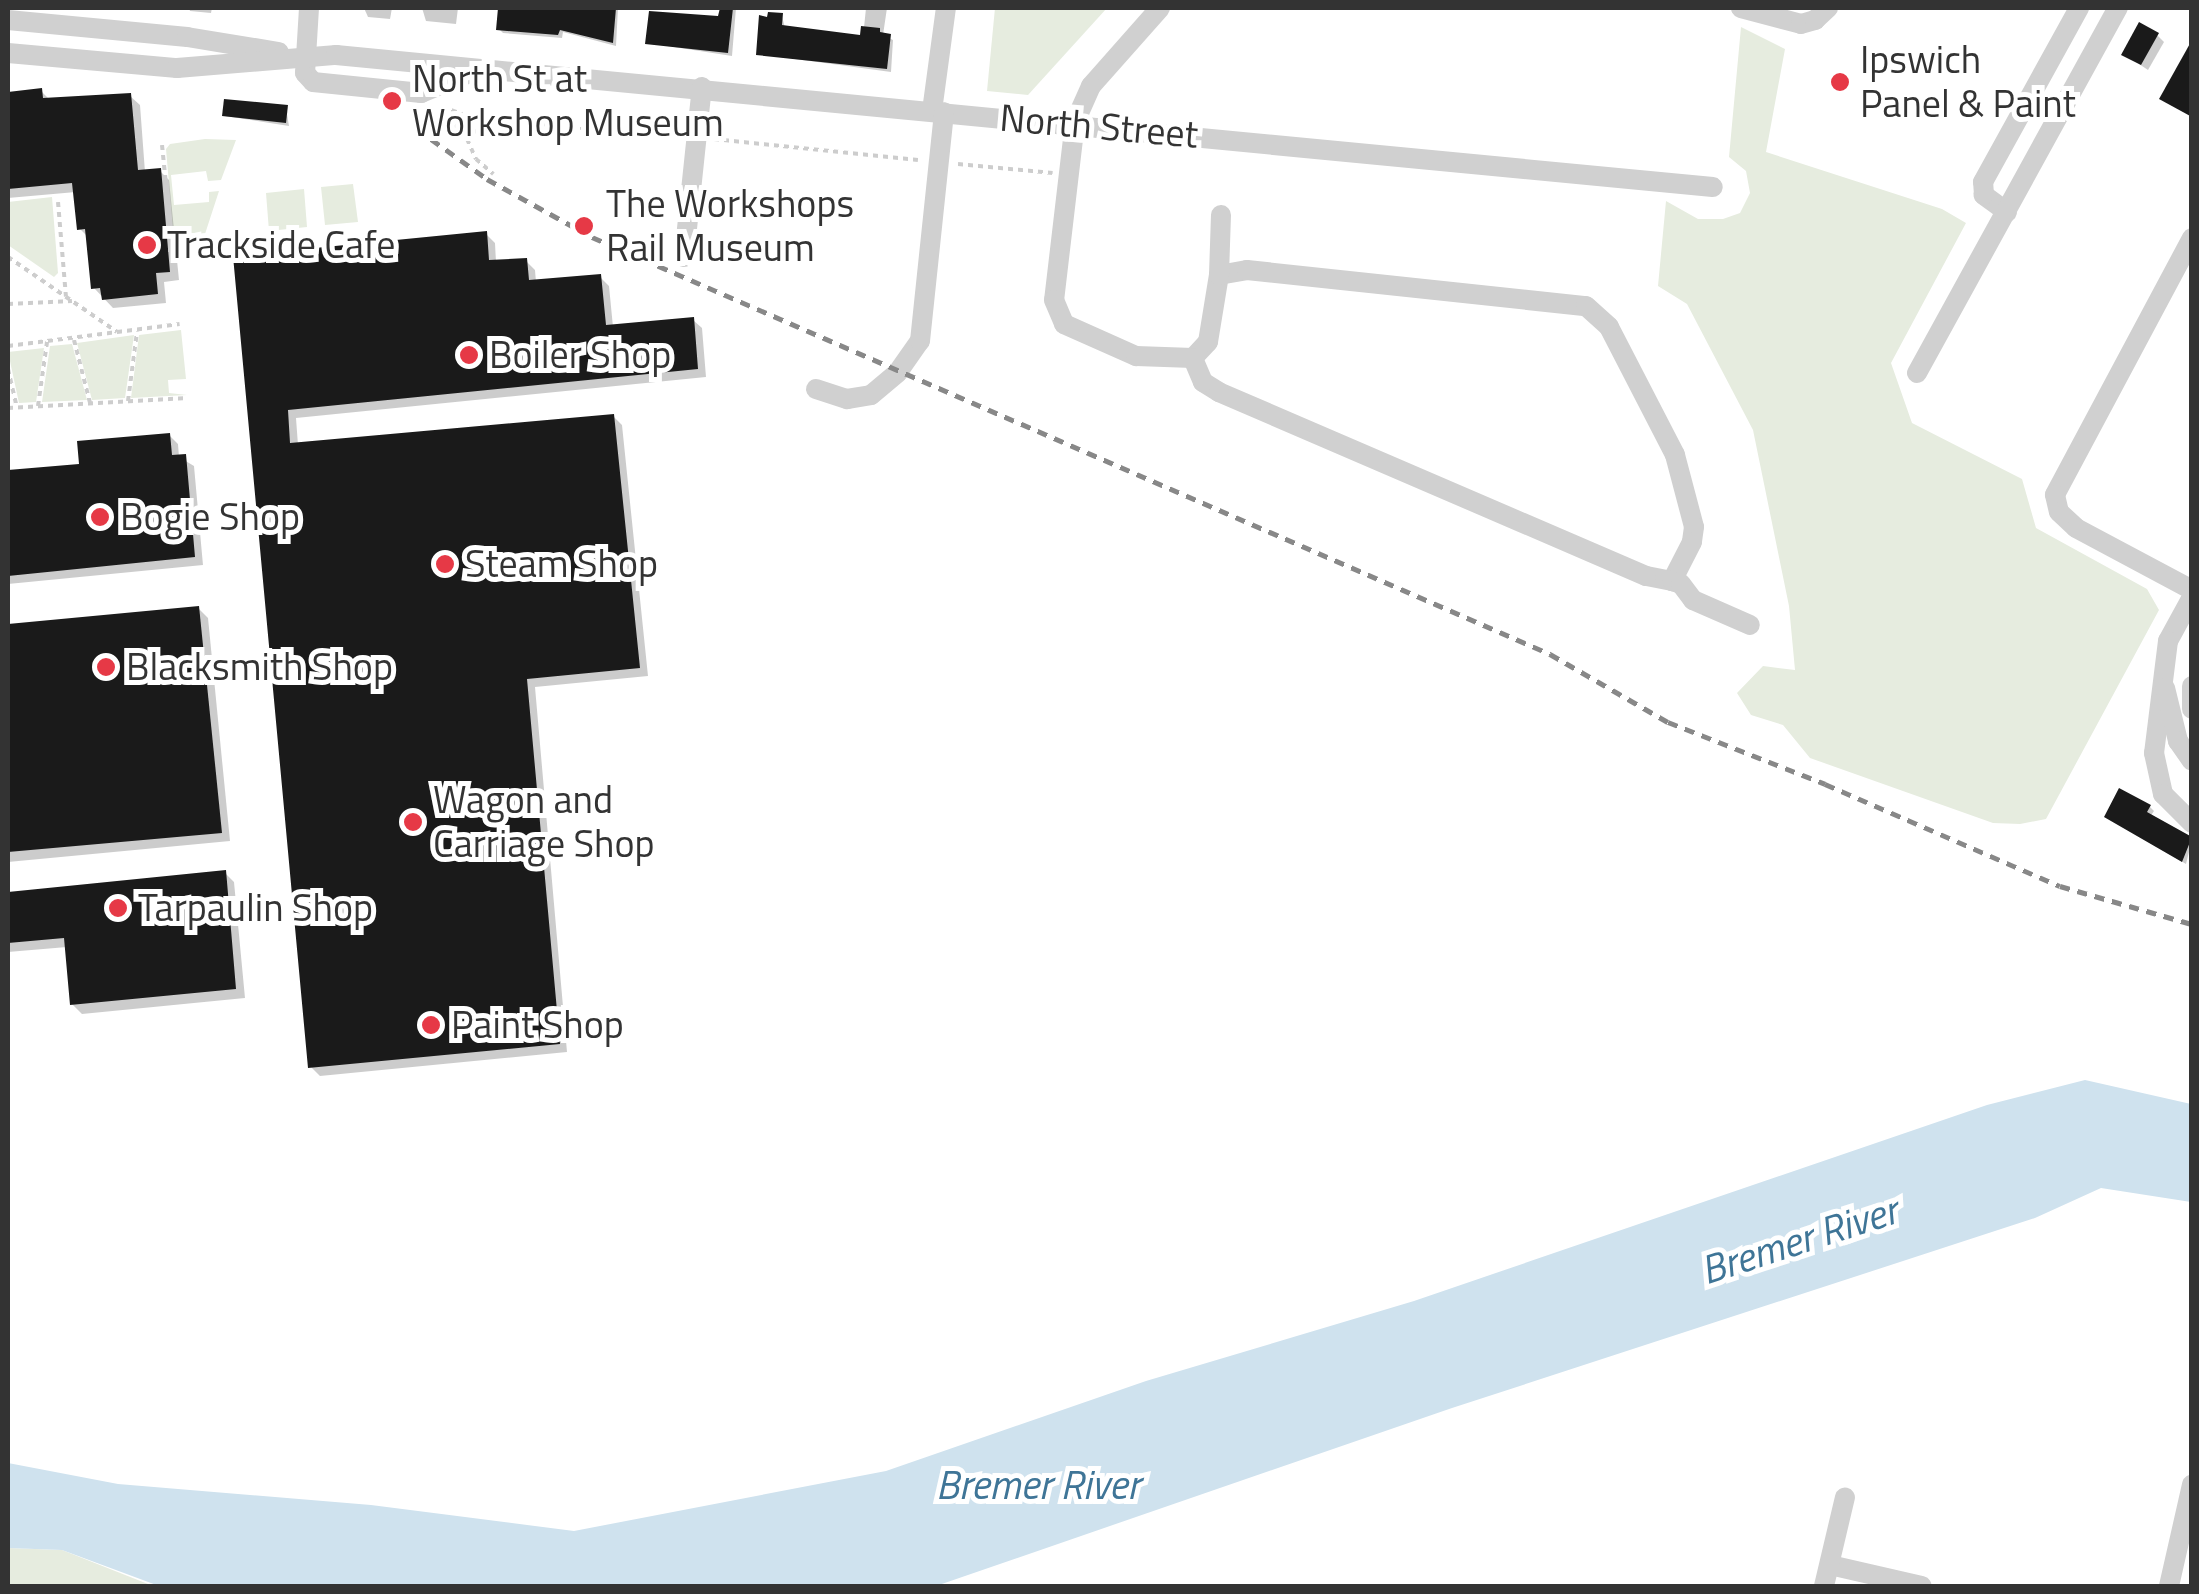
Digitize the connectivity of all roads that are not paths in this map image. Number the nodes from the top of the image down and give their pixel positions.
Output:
1 (309, 8) edge
2 (946, 8) edge
3 (1160, 8) edge
4 (1741, 8) edge
5 (1828, 8) edge
6 (2118, 8) edge
7 (2078, 10) edge
8 (8, 20) edge
9 (2107, 28) junction
10 (8, 53) edge
11 (306, 56) junction
12 (485, 68) junction
13 (702, 87) junction
14 (938, 111) junction
15 (1074, 122) junction
16 (1713, 186) dead end
17 (2007, 212) junction
18 (1221, 216) dead end
19 (2192, 238) edge
20 (684, 257) dead end
21 (1218, 275) junction
22 (1193, 358) junction
23 (1916, 374) dead end
24 (816, 389) dead end
25 (1672, 581) junction
26 (2192, 593) edge
27 (1750, 625) dead end
28 (2164, 660) junction
29 (2192, 686) edge
30 (2192, 709) edge
31 (2192, 760) edge
32 (2192, 823) edge
33 (2192, 1485) edge
34 (1845, 1497) dead end
35 (1830, 1565) junction
36 (1824, 1586) edge
37 (1922, 1586) edge
38 (2169, 1586) edge

1 - 11 street
2 - 14 street
3 - 15 street
4 - 5 street
6 - 9 street
7 - 9 street
7 - 17 street
8 - 11 street, North Street
9 - 17 street
10 - 11 street, North Street
11 - 12 street, North Street
11 - 12 street, North Street
12 - 13 street, North Street
13 - 14 street, North Street
13 - 20 street
14 - 15 street, North Street
14 - 24 street
15 - 16 street, North Street
15 - 22 street
17 - 23 street
18 - 21 street
19 - 26 street
21 - 22 street
21 - 25 street
22 - 25 street
25 - 27 street
26 - 28 street
28 - 31 street
28 - 32 street
29 - 30 street
33 - 38 street
34 - 35 street
35 - 36 street
35 - 37 street

